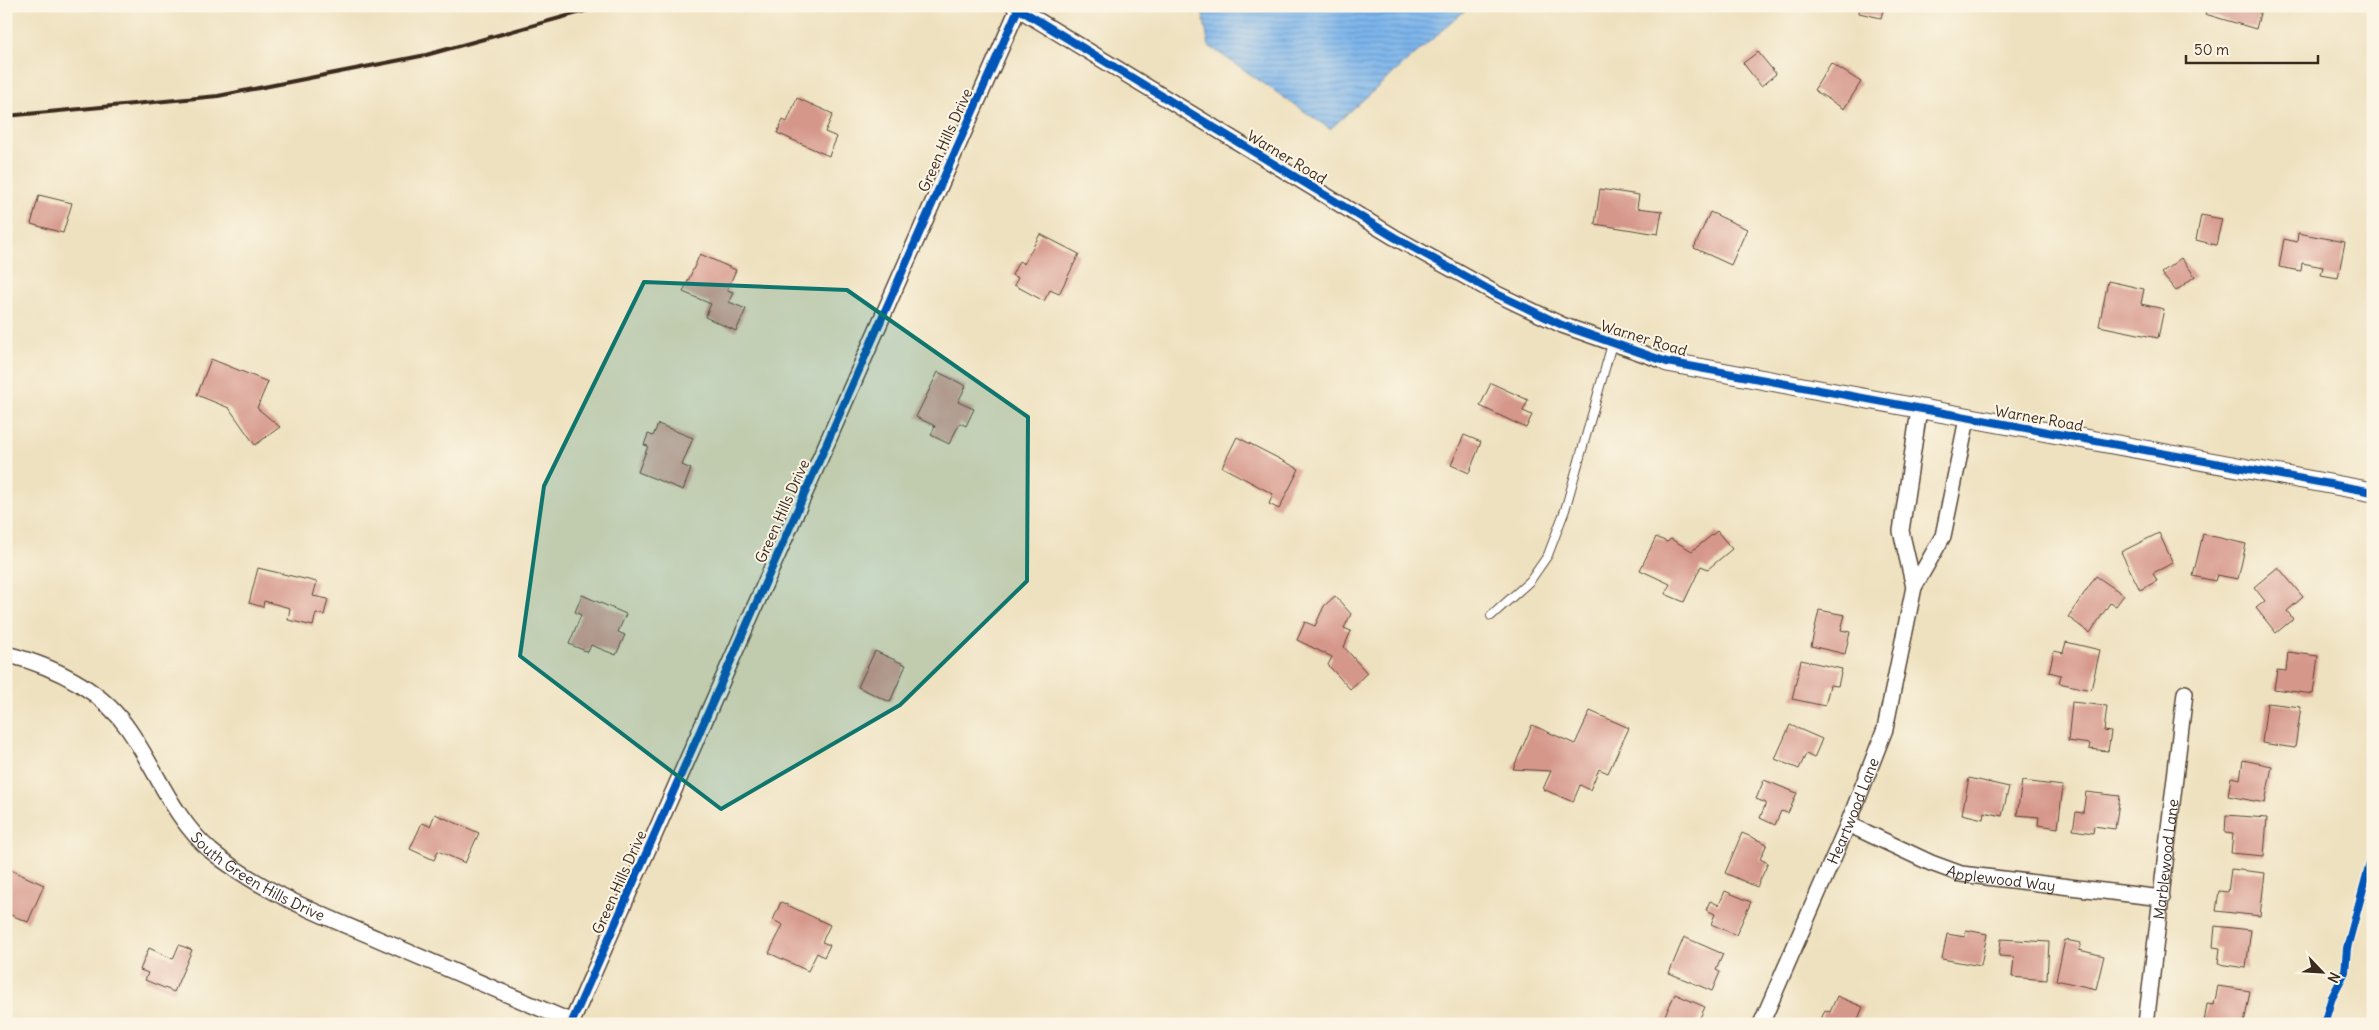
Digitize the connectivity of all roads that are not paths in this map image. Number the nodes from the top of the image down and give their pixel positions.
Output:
1 (1016, 8) edge
2 (1612, 344) junction
3 (1667, 362) joint
4 (1919, 410) junction
5 (1968, 419) junction
6 (2373, 492) edge
7 (1914, 587) junction
8 (1491, 616) dead end
9 (6, 654) edge
10 (2185, 693) dead end
11 (1848, 824) junction
12 (2162, 898) junction
13 (572, 1023) edge
14 (1761, 1024) edge
15 (2146, 1024) edge

1 - 2 street, Warner Road
1 - 13 street, Green Hills Drive
2 - 3 street, Warner Road
2 - 8 lane
3 - 4 street, Warner Road
4 - 5 street, Warner Road
4 - 7 street, Heartwood Lane
5 - 6 street, Warner Road
5 - 7 street, Heartwood Lane
7 - 11 street, Heartwood Lane
9 - 13 street, South Green Hills Drive
10 - 12 street, Marblewood Lane
11 - 12 street, Applewood Way
11 - 14 street, Heartwood Lane
12 - 15 street, Marblewood Lane

